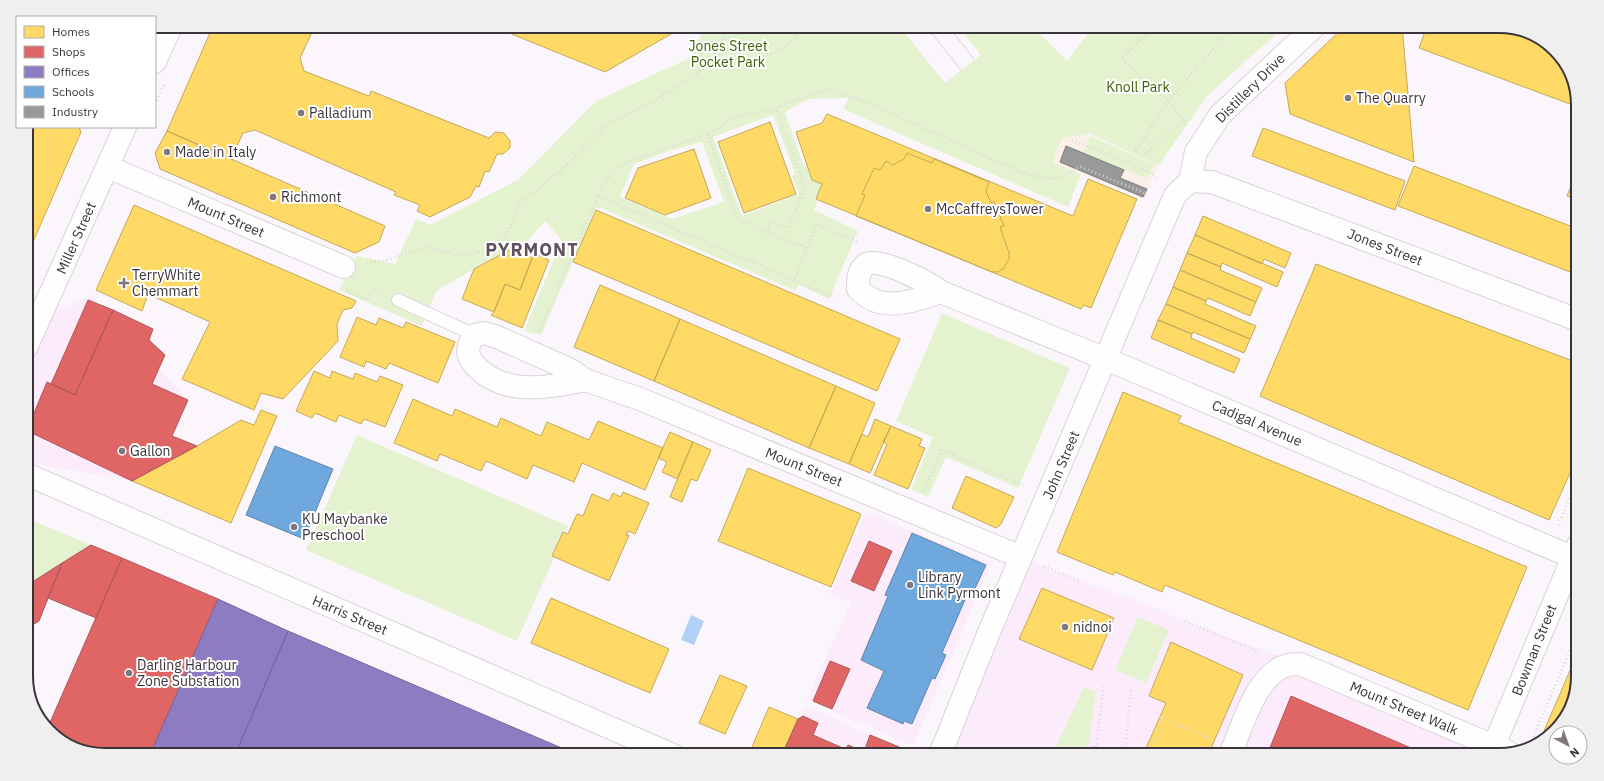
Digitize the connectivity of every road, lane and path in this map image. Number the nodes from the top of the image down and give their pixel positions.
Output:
1 (168, 33) edge
2 (725, 33) edge
3 (798, 33) edge
4 (1147, 33) edge
5 (1227, 33) edge
6 (1308, 33) edge
7 (719, 59) junction
8 (156, 60) edge
9 (1168, 100) junction
10 (776, 108) junction
11 (1184, 120) junction
12 (125, 128) edge
13 (1185, 128) dead end
14 (708, 134) junction
15 (1072, 140) dead end
16 (108, 167) junction
17 (1182, 188) junction
18 (1145, 193) dead end
19 (598, 196) junction
20 (768, 232) junction
21 (857, 242) dead end
22 (807, 248) junction
23 (344, 267) joint
24 (794, 280) junction
25 (341, 289) dead end
26 (941, 292) dead end
27 (837, 298) dead end
28 (398, 300) joint
29 (33, 314) edge
30 (1571, 317) edge
31 (474, 335) junction
32 (530, 352) junction
33 (1106, 359) junction
34 (585, 380) junction
35 (33, 477) edge
36 (1571, 495) edge
37 (1048, 496) junction
38 (915, 513) junction
39 (1554, 529) dead end
40 (1571, 549) edge
41 (1021, 557) junction
42 (1571, 561) edge
43 (1044, 566) dead end
44 (1080, 581) dead end
45 (1185, 621) dead end
46 (1571, 648) edge
47 (1259, 652) dead end
48 (1104, 685) dead end
49 (1131, 688) dead end
50 (1160, 717) dead end
51 (1164, 719) junction
52 (1213, 739) dead end
53 (1532, 740) edge
54 (1098, 746) joint
55 (657, 748) edge
56 (943, 748) edge
57 (1093, 748) edge
58 (1126, 748) edge
59 (1151, 748) edge
60 (1233, 748) edge
61 (1490, 748) edge
62 (1498, 748) edge

1 - 8 street
2 - 7 path
3 - 7 path
4 - 9 path
5 - 9 path
6 - 17 street, Distillery Drive
7 - 23 path
9 - 11 path
9 - 11 path
10 - 14 path
10 - 18 path
10 - 20 path
11 - 13 path
12 - 16 street, Miller Street
14 - 19 path
14 - 20 path
15 - 17 path
16 - 23 street, Mount Street
16 - 29 street, Miller Street
17 - 30 street, Jones Street
17 - 33 street, John Street
19 - 24 path
19 - 32 path
20 - 22 path
21 - 22 path
22 - 24 path
24 - 27 path
25 - 28 path
26 - 33 street, Cadigal Avenue
28 - 31 lane, Mount Street
31 - 32 street, Mount Street
31 - 34 street, Mount Street
32 - 34 street, Mount Street
33 - 37 street, John Street
33 - 40 street, Cadigal Avenue
34 - 38 street, Mount Street
35 - 55 street, Harris Street
36 - 39 path
37 - 38 path
37 - 41 street, John Street
38 - 41 street, Mount Street
41 - 56 street, John Street
42 - 62 street, Bowman Street
43 - 44 path
45 - 47 path
46 - 53 path
48 - 54 path
49 - 58 path
50 - 51 path
51 - 52 path
51 - 59 path
54 - 57 path
60 - 61 street, Mount Street Walk

